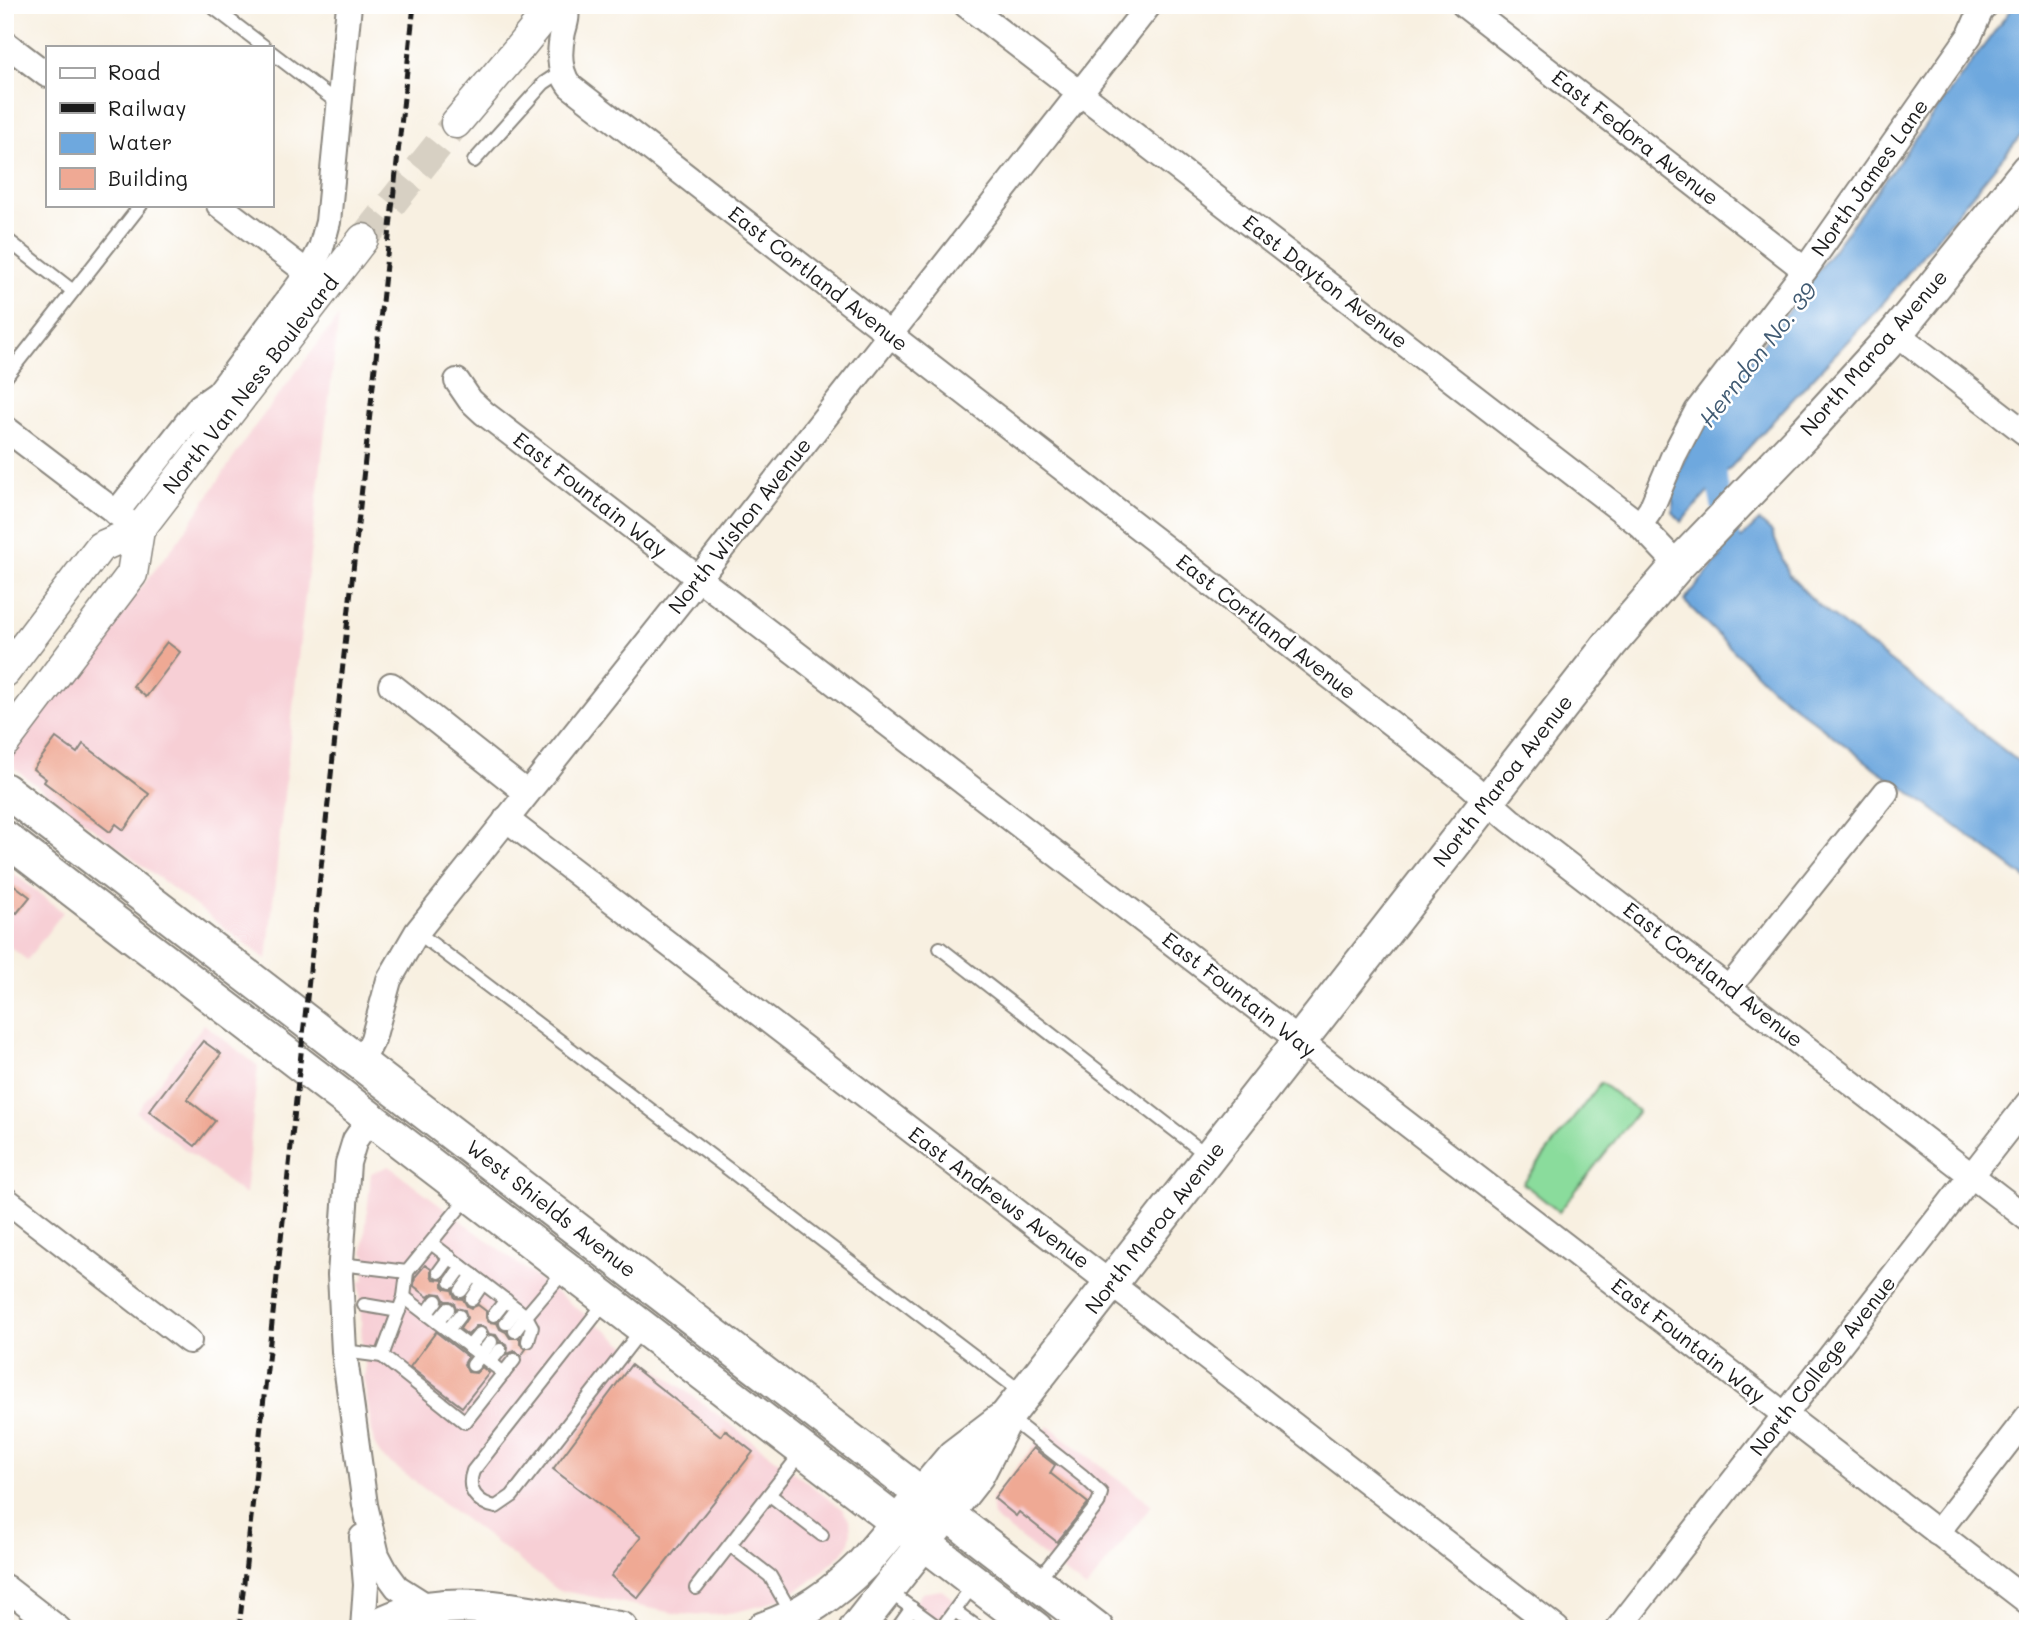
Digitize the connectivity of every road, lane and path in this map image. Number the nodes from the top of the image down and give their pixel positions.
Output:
1 (210, 5) edge
2 (349, 5) edge
3 (554, 5) edge
4 (565, 5) edge
5 (966, 5) edge
6 (1149, 5) edge
7 (1464, 5) edge
8 (1979, 8) edge
9 (5, 43) edge
10 (264, 46) edge
11 (273, 54) edge
12 (562, 71) junction
13 (46, 74) edge
14 (1079, 93) junction
15 (339, 104) junction
16 (456, 123) tunnel mouth
17 (474, 161) dead end
18 (2028, 170) edge
19 (140, 206) edge
20 (220, 206) edge
21 (5, 238) edge
22 (363, 239) tunnel mouth
23 (1805, 270) junction
24 (308, 273) junction
25 (73, 291) junction
26 (1896, 333) junction
27 (890, 335) junction
28 (5, 378) edge
29 (457, 380) dead end
30 (220, 391) junction
31 (5, 428) edge
32 (2028, 435) edge
33 (202, 448) junction
34 (127, 521) junction
35 (1640, 525) junction
36 (1678, 565) junction
37 (698, 579) junction
38 (5, 672) edge
39 (391, 685) dead end
40 (5, 741) edge
41 (5, 790) edge
42 (1886, 792) dead end
43 (527, 793) junction
44 (1488, 800) junction
45 (506, 820) junction
46 (5, 838) edge
47 (418, 932) junction
48 (940, 947) dead end
49 (1729, 988) junction
50 (1300, 1042) junction
51 (361, 1063) junction
52 (2028, 1103) edge
53 (370, 1118) junction
54 (1210, 1157) junction
55 (1971, 1175) junction
56 (470, 1195) junction
57 (5, 1199) edge
58 (2028, 1219) edge
59 (431, 1243) junction
60 (450, 1257) junction
61 (341, 1264) junction
62 (462, 1267) junction
63 (566, 1269) junction
64 (407, 1272) junction
65 (439, 1272) dead end
66 (478, 1279) junction
67 (451, 1282) dead end
68 (1112, 1284) junction
69 (424, 1293) dead end
70 (467, 1295) dead end
71 (506, 1300) junction
72 (607, 1300) junction
73 (409, 1301) junction
74 (436, 1301) dead end
75 (364, 1305) dead end
76 (399, 1311) junction
77 (522, 1313) junction
78 (426, 1314) junction
79 (494, 1315) dead end
80 (437, 1322) junction
81 (510, 1327) dead end
82 (643, 1328) junction
83 (480, 1334) dead end
84 (453, 1339) junction
85 (189, 1341) dead end
86 (528, 1341) dead end
87 (496, 1346) dead end
88 (470, 1347) junction
89 (344, 1351) junction
90 (382, 1356) junction
91 (514, 1360) dead end
92 (481, 1361) junction
93 (504, 1373) junction
94 (1016, 1405) junction
95 (1784, 1415) junction
96 (2028, 1416) edge
97 (803, 1451) junction
98 (921, 1493) junction
99 (770, 1495) junction
100 (365, 1505) junction
101 (947, 1514) junction
102 (896, 1523) junction
103 (1937, 1533) junction
104 (822, 1535) dead end
105 (924, 1543) junction
106 (730, 1545) junction
107 (975, 1583) junction
108 (1036, 1583) junction
109 (5, 1587) edge
110 (696, 1588) dead end
111 (900, 1599) junction
112 (2028, 1602) edge
113 (430, 1608) junction
114 (955, 1611) junction
115 (794, 1617) junction
116 (1029, 1627) edge
117 (859, 1628) edge
118 (59, 1629) edge
119 (363, 1629) edge
120 (370, 1629) edge
121 (621, 1629) edge
122 (763, 1629) edge
123 (897, 1629) edge
124 (941, 1629) edge
125 (980, 1629) edge
126 (1097, 1629) edge
127 (1557, 1629) edge
128 (1618, 1629) edge

1 - 10 lane
2 - 15 street
3 - 16 street
4 - 12 street
5 - 14 street, East Dayton Avenue
6 - 14 street, North Wishon Avenue
7 - 23 street, East Fedora Avenue
8 - 23 street, North James Lane
9 - 13 street
11 - 15 lane
12 - 17 lane
12 - 27 street, East Cortland Avenue
14 - 27 street, North Wishon Avenue
14 - 35 street, East Dayton Avenue
15 - 24 street
18 - 26 main road, North Maroa Avenue
19 - 25 lane
20 - 24 street
21 - 25 lane
22 - 33 street, North Van Ness Boulevard
23 - 35 street, North James Lane
24 - 30 street
25 - 28 lane
26 - 32 street
26 - 36 main road, North Maroa Avenue
27 - 37 street, North Wishon Avenue
27 - 44 street, East Cortland Avenue
29 - 37 street, East Fountain Way
30 - 33 street
30 - 34 street
31 - 34 street
33 - 34 street, North Van Ness Boulevard
34 - 38 street, North Van Ness Boulevard
34 - 40 street, North Van Ness Boulevard
35 - 36 street, East Dayton Avenue
36 - 44 main road, North Maroa Avenue
37 - 43 street, North Wishon Avenue
37 - 50 street, East Fountain Way
39 - 43 street
41 - 51 main road, West Shields Avenue
42 - 49 street
43 - 45 street, North Wishon Avenue
44 - 49 street, East Cortland Avenue
44 - 50 main road, North Maroa Avenue
45 - 47 street, North Wishon Avenue
45 - 68 street, East Andrews Avenue
46 - 53 main road, West Shields Avenue
47 - 51 street, North Wishon Avenue
47 - 94 lane
48 - 54 lane
49 - 55 street, East Cortland Avenue
50 - 54 main road, North Maroa Avenue
50 - 95 street, East Fountain Way
51 - 98 main road, West Shields Avenue
52 - 55 street, North College Avenue
53 - 56 main road, West Shields Avenue
53 - 61 street
54 - 68 main road, North Maroa Avenue
55 - 58 street, East Cortland Avenue
55 - 95 street, North College Avenue
56 - 59 lane
56 - 63 main road, West Shields Avenue
57 - 85 street
59 - 60 lane
59 - 64 lane
60 - 62 lane
60 - 65 lane
61 - 64 lane
61 - 89 street
62 - 66 lane
62 - 67 lane
63 - 72 main road, West Shields Avenue
63 - 77 lane
64 - 73 lane
66 - 70 lane
66 - 71 lane
68 - 94 main road, North Maroa Avenue
68 - 127 street, East Andrews Avenue
69 - 73 lane
71 - 77 lane
71 - 79 lane
72 - 82 main road, West Shields Avenue
72 - 82 lane
73 - 76 lane
73 - 78 lane
74 - 78 lane
75 - 76 lane
76 - 90 lane
77 - 81 lane
77 - 86 lane
78 - 80 lane
80 - 84 lane
80 - 84 lane
82 - 97 main road, West Shields Avenue
83 - 88 lane
84 - 88 lane
87 - 92 lane
88 - 92 lane
89 - 90 lane
89 - 100 street
90 - 93 lane
91 - 93 lane
92 - 93 lane
94 - 98 main road, North Maroa Avenue
94 - 101 main road, North Maroa Avenue
94 - 108 lane
95 - 103 street, East Fountain Way
95 - 128 street, North College Avenue
96 - 103 street
97 - 99 lane
97 - 102 main road, West Shields Avenue
98 - 101 main road, West Shields Avenue
98 - 102 main road, North Maroa Avenue
99 - 104 lane
99 - 106 lane
100 - 113 street
100 - 119 street
101 - 105 main road, North Maroa Avenue
101 - 108 main road, West Shields Avenue
102 - 105 main road, West Shields Avenue
102 - 115 main road
103 - 112 street, East Fountain Way
105 - 107 main road, West Shields Avenue
105 - 111 main road, North Maroa Avenue
106 - 110 lane
106 - 115 lane
107 - 114 lane
107 - 116 main road, West Shields Avenue
108 - 126 main road, West Shields Avenue
109 - 118 street
111 - 117 main road, North Maroa Avenue
111 - 123 lane
111 - 124 lane
113 - 120 main road
113 - 121 main road
114 - 124 lane
114 - 125 lane
115 - 122 main road

